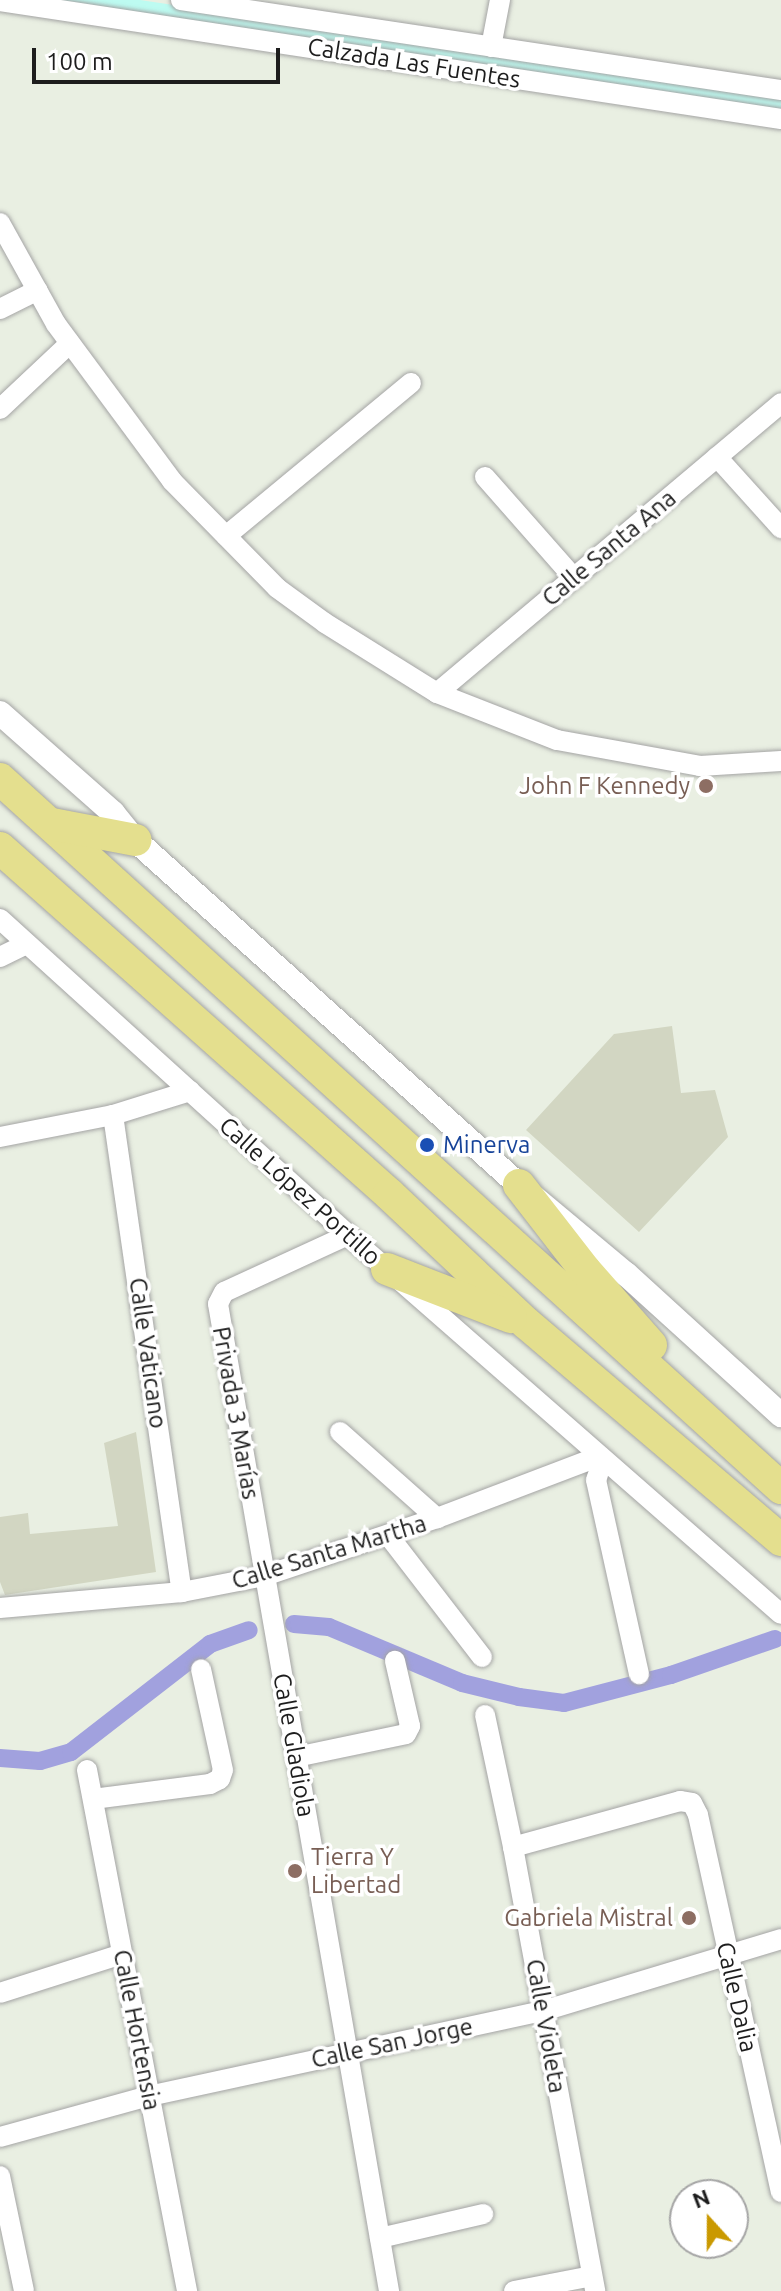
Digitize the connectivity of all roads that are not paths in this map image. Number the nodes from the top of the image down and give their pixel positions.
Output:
1 (181, 0) edge
2 (500, 0) edge
3 (0, 1) edge
4 (491, 47) junction
5 (520, 51) junction
6 (515, 79) junction
7 (781, 90) edge
8 (781, 119) edge
9 (0, 223) edge
10 (38, 290) junction
11 (0, 309) edge
12 (70, 343) junction
13 (411, 383) dead end
14 (781, 403) edge
15 (0, 409) edge
16 (717, 457) junction
17 (485, 477) dead end
18 (781, 528) edge
19 (226, 536) junction
20 (574, 578) junction
21 (437, 693) junction
22 (0, 713) edge
23 (781, 761) edge
24 (0, 779) edge
25 (50, 824) junction
26 (135, 840) junction
27 (0, 848) edge
28 (0, 919) edge
29 (27, 944) junction
30 (0, 957) edge
31 (190, 1091) junction
32 (113, 1115) junction
33 (0, 1137) edge
34 (441, 1180) junction
35 (519, 1185) junction
36 (348, 1235) junction
37 (387, 1269) junction
38 (526, 1323) junction
39 (651, 1345) junction
40 (781, 1415) edge
41 (340, 1432) dead end
42 (602, 1458) junction
43 (781, 1459) edge
44 (781, 1488) edge
45 (437, 1518) junction
46 (388, 1535) junction
47 (781, 1540) edge
48 (264, 1576) junction
49 (182, 1592) junction
50 (0, 1608) edge
51 (781, 1614) edge
52 (482, 1657) dead end
53 (395, 1661) dead end
54 (201, 1669) dead end
55 (639, 1674) dead end
56 (485, 1715) dead end
57 (296, 1757) junction
58 (87, 1770) dead end
59 (93, 1799) junction
60 (513, 1847) junction
61 (781, 1939) edge
62 (122, 1954) junction
63 (728, 1955) junction
64 (0, 1993) edge
65 (543, 2011) junction
66 (348, 2053) junction
67 (149, 2096) junction
68 (0, 2137) edge
69 (0, 2176) edge
70 (781, 2192) edge
71 (483, 2214) dead end
72 (380, 2238) junction
73 (593, 2283) edge
74 (24, 2291) edge
75 (187, 2291) edge
76 (389, 2291) edge
77 (514, 2291) edge

1 - 4 street, Calzada Las Fuentes
2 - 4 street
3 - 6 street, Calzada Las Fuentes
4 - 5 street, Calzada Las Fuentes
5 - 6 street
5 - 7 street, Calzada Las Fuentes
6 - 8 street, Calzada Las Fuentes
9 - 10 street
10 - 11 street
10 - 12 street
12 - 15 street
12 - 19 street
13 - 19 street
14 - 16 street, Calle Santa Ana
16 - 18 street
16 - 20 street, Calle Santa Ana
17 - 20 street
19 - 21 street
20 - 21 street, Calle Santa Ana
21 - 23 street
22 - 26 street
24 - 25 highway
25 - 26 highway
25 - 34 highway
26 - 35 street
27 - 38 highway
28 - 29 street, Calle López Portillo
29 - 30 street
29 - 31 street, Calle López Portillo
31 - 32 street
31 - 36 street, Calle López Portillo
32 - 33 street
32 - 49 street, Calle Vaticano
34 - 39 highway
34 - 44 highway
35 - 39 highway
35 - 40 street
36 - 37 street, Calle López Portillo
36 - 48 street, Privada 3 Marías
37 - 38 highway
37 - 42 street, Calle López Portillo
38 - 47 highway
39 - 43 highway
41 - 45 street
42 - 45 street, Calle Santa Martha
42 - 51 street, Calle López Portillo
42 - 55 street
45 - 46 street, Calle Santa Martha
46 - 48 street, Calle Santa Martha
46 - 52 street
48 - 49 street, Calle Santa Martha
48 - 57 street, Calle Gladiola
49 - 50 street, Calle Santa Martha
53 - 57 street
54 - 59 street
56 - 60 street, Calle Violeta
57 - 66 street, Calle Gladiola
58 - 59 street, Calle Hortensia
59 - 62 street, Calle Hortensia
60 - 63 street, Calle Dalia
60 - 65 street, Calle Violeta
61 - 63 street, Calle San Jorge
62 - 64 street
62 - 67 street, Calle Hortensia
63 - 65 street, Calle San Jorge
63 - 70 street, Calle Dalia
65 - 66 street, Calle San Jorge
65 - 73 street, Calle Violeta
66 - 67 street, Calle San Jorge
66 - 72 street, Calle Gladiola
67 - 68 street, Calle San Jorge
67 - 75 street, Calle Hortensia
69 - 74 street
71 - 72 street
72 - 76 street, Calle Gladiola
73 - 77 street

